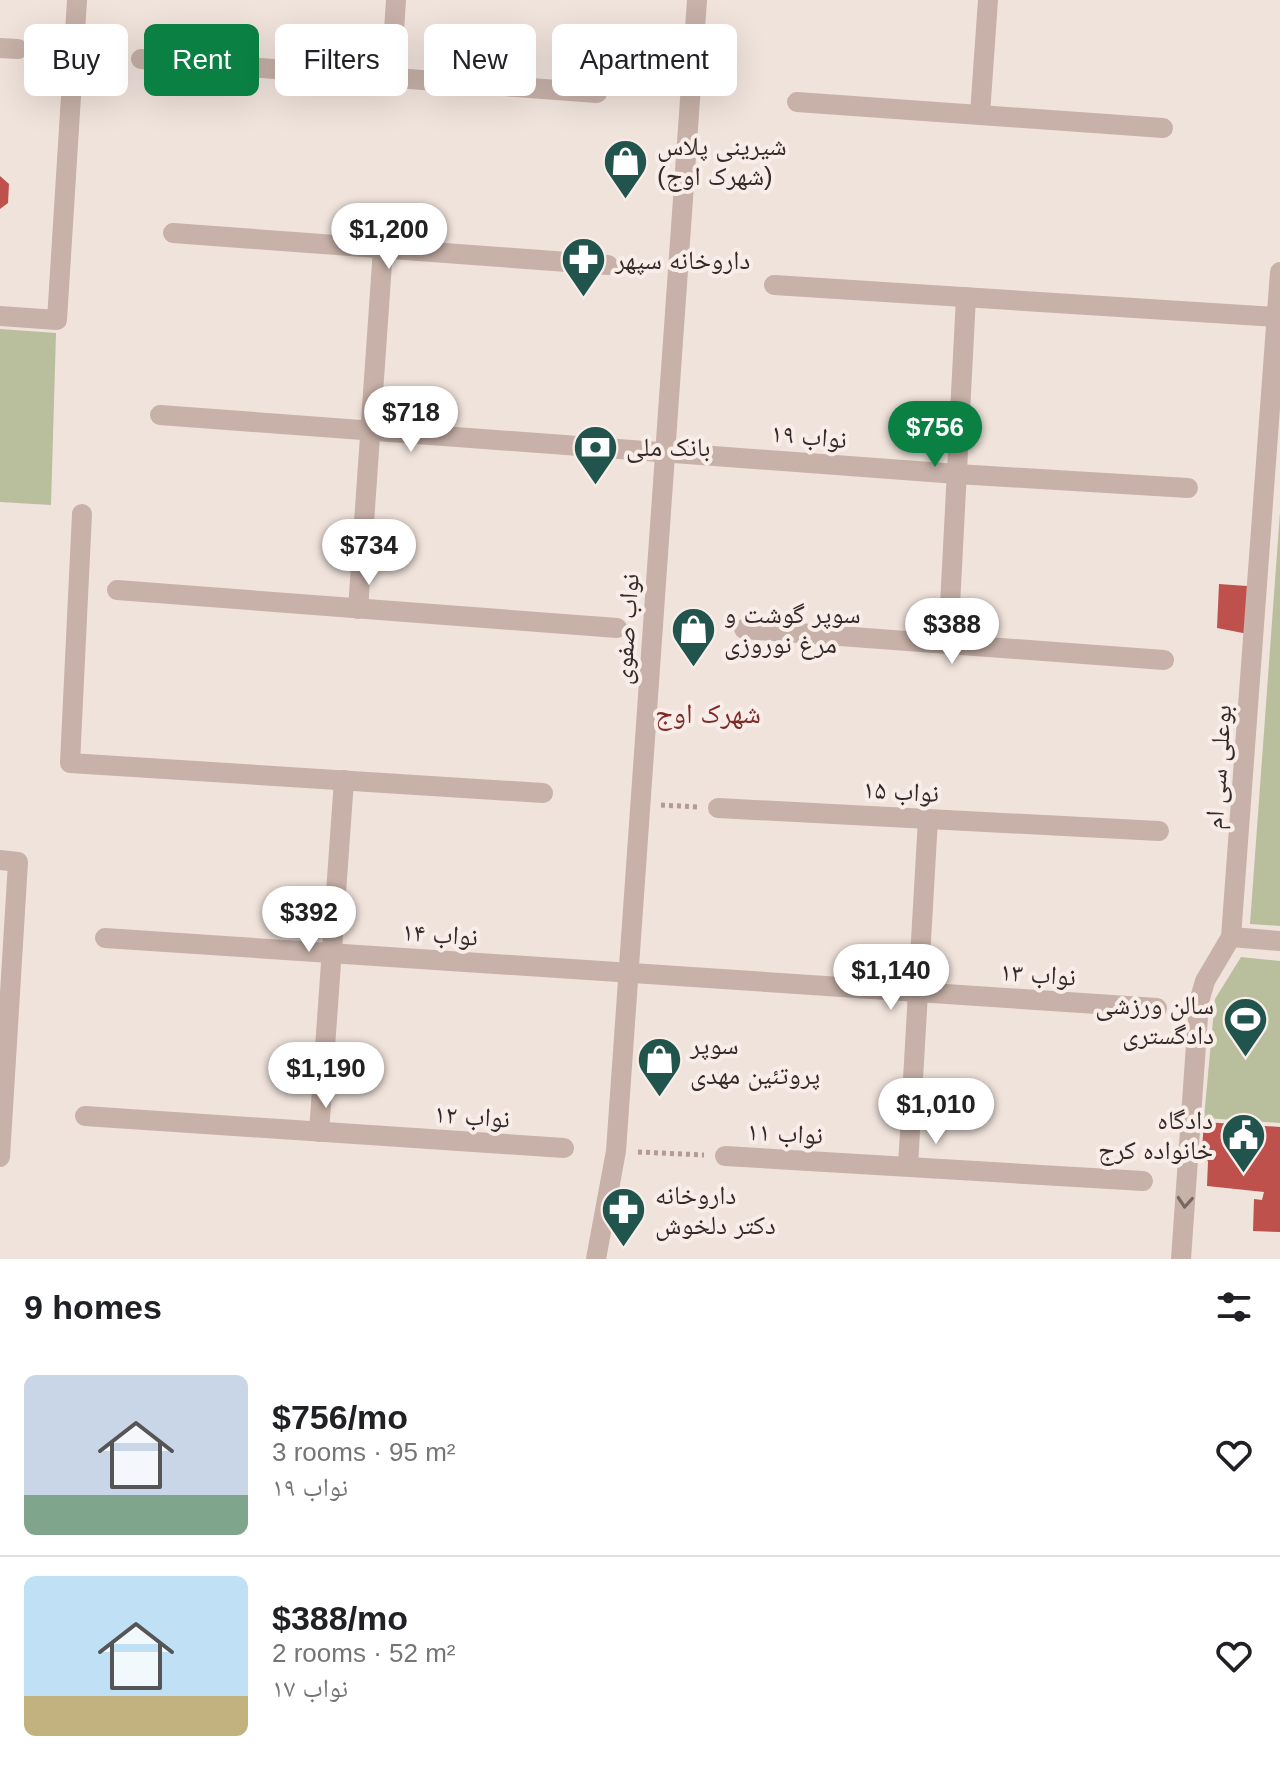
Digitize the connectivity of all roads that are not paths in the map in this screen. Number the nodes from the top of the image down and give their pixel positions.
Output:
1 (77, 0) edge
2 (396, 0) edge
3 (697, 0) edge
4 (988, 0) edge
5 (394, 24) edge
6 (141, 59) road end
7 (275, 69) edge
8 (408, 78) edge
9 (552, 90) edge
10 (797, 102) dead end
11 (980, 114) junction
12 (1163, 128) dead end
13 (173, 233) dead end
14 (383, 249) junction
15 (608, 265) dead end
16 (1280, 272) edge
17 (774, 285) dead end
18 (966, 297) junction
19 (0, 316) edge
20 (1277, 317) junction
21 (1275, 414) edge
22 (160, 415) dead end
23 (371, 430) junction
24 (665, 450) junction
25 (957, 474) junction
26 (1188, 488) dead end
27 (82, 514) dead end
28 (117, 590) dead end
29 (358, 609) junction
30 (617, 628) dead end
31 (744, 629) dead end
32 (948, 644) junction
33 (1164, 660) dead end
34 (344, 780) junction
35 (543, 793) dead end
36 (718, 808) road end
37 (928, 819) junction
38 (1159, 831) dead end
39 (0, 860) edge
40 (1231, 937) junction
41 (105, 938) dead end
42 (1280, 941) edge
43 (331, 953) junction
44 (628, 973) junction
45 (918, 992) junction
46 (1157, 1008) dead end
47 (85, 1116) dead end
48 (319, 1132) junction
49 (564, 1148) dead end
50 (725, 1156) road end
51 (0, 1157) edge
52 (908, 1166) junction
53 (1143, 1181) dead end
54 (596, 1259) edge
55 (1181, 1259) edge

1 - 19 street
2 - 5 street
3 - 24 street, نواب صفوی
4 - 11 street
6 - 7 street
8 - 9 street
10 - 11 street
11 - 12 street
13 - 14 street
14 - 15 street
14 - 23 street
16 - 20 street, بوعلی سی ام
17 - 18 street
18 - 20 street
18 - 25 street
20 - 21 street, بوعلی سی ام
21 - 40 street, بوعلی سی ام
22 - 23 street, نواب ۱۹
23 - 24 street, نواب ۱۹
23 - 29 street
24 - 25 street, نواب ۱۹
24 - 44 street, نواب صفوی
25 - 26 street, نواب ۱۹
25 - 32 street
27 - 34 street
28 - 29 street
29 - 30 street
31 - 32 street
32 - 33 street
34 - 35 street
34 - 43 street
36 - 37 street, نواب ۱۵
37 - 38 street, نواب ۱۵
37 - 45 street
39 - 51 street
40 - 42 street
40 -> 55 street, بوعلی سی ام
41 - 43 street, نواب ۱۴
43 - 44 street, نواب ۱۴
43 - 48 street
44 - 45 street, نواب ۱۳
44 - 54 street, نواب صفوی
45 - 46 street, نواب ۱۳
45 - 52 street
47 - 48 street, نواب ۱۲
48 - 49 street, نواب ۱۲
50 - 52 street, نواب ۱۱
52 - 53 street, نواب ۱۱

